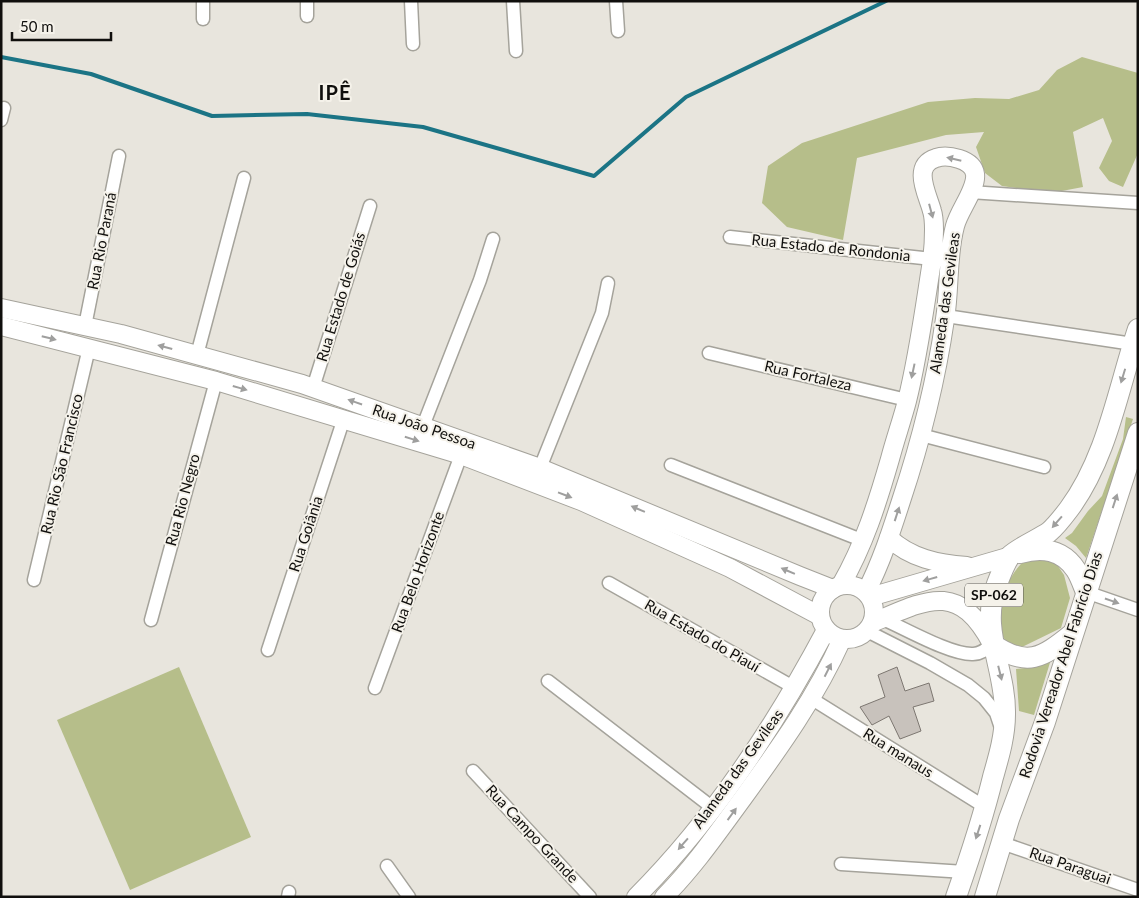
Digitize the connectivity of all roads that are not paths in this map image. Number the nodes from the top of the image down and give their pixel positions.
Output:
1 (203, 1) edge
2 (307, 1) edge
3 (411, 1) edge
4 (513, 1) edge
5 (616, 1) edge
6 (307, 16) dead end
7 (203, 19) dead end
8 (618, 31) dead end
9 (412, 44) dead end
10 (516, 51) dead end
11 (119, 156) dead end
12 (244, 178) dead end
13 (970, 192) junction
14 (1138, 203) edge
15 (370, 206) dead end
16 (730, 237) dead end
17 (493, 239) dead end
18 (932, 258) junction
19 (608, 283) dead end
20 (1, 308) edge
21 (946, 316) junction
22 (1, 326) edge
23 (85, 326) junction
24 (1135, 337) edge
25 (89, 348) junction
26 (708, 353) dead end
27 (197, 355) junction
28 (216, 380) junction
29 (313, 388) junction
30 (907, 400) junction
31 (344, 418) junction
32 (423, 426) junction
33 (1138, 433) edge
34 (922, 436) junction
35 (461, 455) junction
36 (671, 465) dead end
37 (1044, 467) dead end
38 (540, 468) junction
39 (889, 538) junction
40 (864, 540) junction
41 (1011, 556) junction
42 (975, 566) junction
43 (34, 580) dead end
44 (609, 583) dead end
45 (837, 587) junction
46 (1086, 592) junction
47 (868, 595) junction
48 (1138, 610) edge
49 (151, 620) dead end
50 (823, 623) junction
51 (874, 624) junction
52 (1072, 634) junction
53 (842, 639) junction
54 (992, 644) junction
55 (268, 650) dead end
56 (548, 681) dead end
57 (375, 688) dead end
58 (795, 688) junction
59 (812, 700) junction
60 (1004, 735) junction
61 (473, 771) dead end
62 (985, 807) junction
63 (714, 808) junction
64 (1002, 843) junction
65 (841, 864) dead end
66 (387, 866) dead end
67 (965, 872) junction
68 (1138, 890) edge
69 (668, 895) edge
70 (409, 897) edge
71 (590, 897) edge
72 (636, 897) edge
73 (956, 897) edge
74 (985, 897) edge

1 - 7 street
2 - 6 street
3 - 9 street
4 - 10 street
5 - 8 street
11 - 23 street, Rua Rio Paraná
12 - 27 street
13 - 14 street
13 -> 18 street, Alameda das Gevileas
13 - 21 street, Alameda das Gevileas
15 - 29 street, Rua Estado de Goiás
16 - 18 street, Rua Estado de Rondonia
17 - 32 street
18 -> 30 street, Alameda das Gevileas
19 - 38 street
20 - 23 street, Rua João Pessoa
21 - 24 street
21 - 34 street, Alameda das Gevileas
22 -> 25 street, Rua João Pessoa
27 -> 23 street, Rua João Pessoa
24 -> 41 main road
25 - 28 street, Rua João Pessoa
25 - 43 street, Rua Rio São Francisco
26 - 30 street, Rua Fortaleza
27 - 29 street, Rua João Pessoa
28 -> 31 street, Rua João Pessoa
28 - 49 street, Rua Rio Negro
32 -> 29 street, Rua João Pessoa
30 - 40 street, Alameda das Gevileas
31 -> 35 street, Rua João Pessoa
31 - 55 street, Rua Goiânia
32 - 38 street, Rua João Pessoa
46 -> 33 main road, Rodovia Vereador Abel Fabrício Dias
34 - 37 street
39 -> 34 street, Alameda das Gevileas
35 -> 50 street, Rua João Pessoa
35 - 57 street, Rua Belo Horizonte
36 - 40 street
45 -> 38 street, Rua João Pessoa
39 - 42 street
39 - 47 street, Alameda das Gevileas
40 - 45 street, Alameda das Gevileas
41 - 42 street
41 - 46 main road
41 - 54 main road, Rodovia Vereador Abel Fabrício Dias / SP-062
42 -> 47 street
44 - 58 street, Rua Estado do Piauí
45 - 47 street
45 - 50 street, Alameda das Gevileas
46 -> 48 street
46 - 52 main road, Rodovia Vereador Abel Fabrício Dias
47 - 51 street, Alameda das Gevileas
50 - 53 street
50 - 58 street, Alameda das Gevileas
51 - 53 street
51 - 54 street
51 - 54 street
51 - 60 street
52 - 54 main road
52 - 64 main road, Rodovia Vereador Abel Fabrício Dias
59 -> 53 street, Alameda das Gevileas
54 -> 60 main road, Rodovia Vereador Abel Fabrício Dias / SP-062
56 - 63 street
58 - 63 street, Alameda das Gevileas
59 - 62 street, Rua manaus
69 -> 59 street, Alameda das Gevileas
60 - 62 main road, Rodovia Vereador Abel Fabrício Dias / SP-062
61 - 71 street, Rua Campo Grande
62 -> 67 main road, Rodovia Vereador Abel Fabrício Dias / SP-062
63 -> 72 street, Alameda das Gevileas
64 - 68 street, Rua Paraguai
64 - 74 main road, Rodovia Vereador Abel Fabrício Dias
65 - 67 street
66 - 70 street
67 - 73 main road, Rodovia Vereador Abel Fabrício Dias / SP-062

